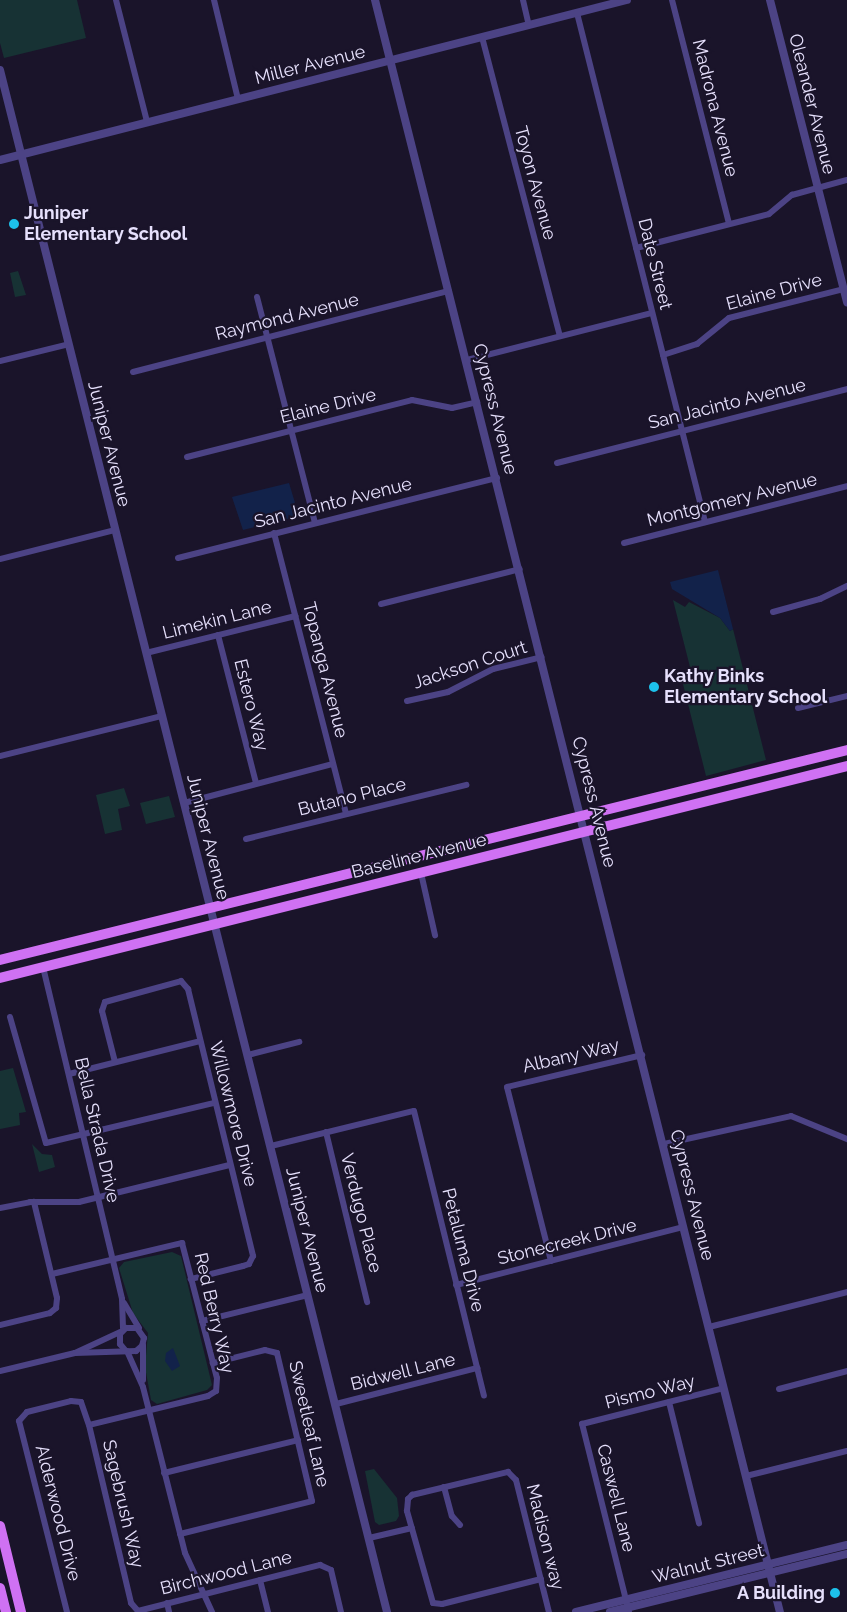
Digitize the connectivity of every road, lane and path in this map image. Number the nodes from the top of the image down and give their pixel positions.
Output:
1 (116, 0) edge
2 (214, 0) edge
3 (375, 0) edge
4 (523, 0) edge
5 (627, 0) edge
6 (672, 0) edge
7 (770, 0) edge
8 (577, 13) junction
9 (529, 25) junction
10 (482, 37) junction
11 (391, 60) junction
12 (0, 70) edge
13 (238, 99) junction
14 (147, 122) junction
15 (22, 154) junction
16 (0, 160) edge
17 (847, 180) edge
18 (818, 188) junction
19 (729, 224) junction
20 (636, 248) junction
21 (844, 289) junction
22 (450, 291) junction
23 (257, 297) dead end
24 (847, 302) edge
25 (652, 313) junction
26 (560, 336) junction
27 (267, 339) junction
28 (69, 344) junction
29 (663, 355) junction
30 (467, 360) junction
31 (0, 361) edge
32 (133, 372) dead end
33 (847, 389) edge
34 (477, 402) junction
35 (291, 430) junction
36 (682, 431) junction
37 (187, 457) dead end
38 (557, 462) dead end
39 (497, 478) junction
40 (847, 486) edge
41 (706, 522) junction
42 (315, 523) junction
43 (115, 530) junction
44 (274, 533) junction
45 (624, 543) dead end
46 (178, 558) dead end
47 (0, 559) edge
48 (520, 569) junction
49 (847, 586) edge
50 (381, 604) dead end
51 (772, 612) dead end
52 (295, 616) junction
53 (218, 635) junction
54 (146, 653) junction
55 (542, 657) junction
56 (847, 696) edge
57 (407, 701) dead end
58 (798, 708) dead end
59 (162, 716) junction
60 (847, 750) edge
61 (0, 756) edge
62 (333, 764) junction
63 (847, 766) edge
64 (256, 783) junction
65 (466, 785) dead end
66 (184, 803) junction
67 (346, 814) junction
68 (582, 817) junction
69 (586, 832) junction
70 (246, 839) dead end
71 (421, 873) junction
72 (210, 909) junction
73 (214, 925) junction
74 (434, 935) dead end
75 (0, 960) edge
76 (43, 968) junction
77 (0, 978) edge
78 (10, 1017) dead end
79 (200, 1041) junction
80 (299, 1042) dead end
81 (248, 1054) junction
82 (642, 1055) junction
83 (115, 1062) junction
84 (69, 1074) junction
85 (214, 1103) junction
86 (326, 1132) junction
87 (85, 1135) junction
88 (847, 1139) edge
89 (664, 1144) junction
90 (271, 1146) junction
91 (230, 1165) junction
92 (96, 1198) junction
93 (34, 1202) junction
94 (0, 1208) edge
95 (684, 1227) junction
96 (112, 1259) junction
97 (551, 1261) junction
98 (52, 1274) junction
99 (191, 1279) junction
100 (456, 1285) junction
101 (847, 1292) edge
102 (308, 1295) junction
103 (122, 1299) junction
104 (367, 1302) dead end
105 (202, 1321) junction
106 (0, 1325) edge
107 (709, 1326) junction
108 (122, 1330) junction
109 (140, 1330) junction
110 (144, 1342) junction
111 (126, 1351) junction
112 (75, 1353) junction
113 (213, 1363) junction
114 (477, 1368) junction
115 (0, 1371) edge
116 (847, 1372) edge
117 (143, 1387) junction
118 (724, 1388) junction
119 (778, 1388) dead end
120 (484, 1396) dead end
121 (669, 1402) junction
122 (336, 1404) junction
123 (150, 1410) junction
124 (20, 1421) joint
125 (582, 1424) joint
126 (89, 1425) junction
127 (298, 1440) junction
128 (847, 1451) edge
129 (164, 1473) junction
130 (746, 1476) junction
131 (444, 1487) junction
132 (699, 1523) dead end
133 (0, 1526) edge
134 (460, 1526) dead end
135 (412, 1528) junction
136 (180, 1534) junction
137 (369, 1538) junction
138 (847, 1545) edge
139 (847, 1554) edge
140 (769, 1569) junction
141 (541, 1579) junction
142 (260, 1580) junction
143 (0, 1588) edge
144 (204, 1594) junction
145 (167, 1603) junction
146 (628, 1606) edge
147 (138, 1611) joint
148 (6, 1612) edge
149 (21, 1612) edge
150 (67, 1612) edge
151 (169, 1612) edge
152 (212, 1612) edge
153 (268, 1612) edge
154 (341, 1612) edge
155 (387, 1612) edge
156 (549, 1612) edge
157 (576, 1612) edge
158 (610, 1612) edge
159 (780, 1612) edge

1 - 14 street
2 - 13 street
3 - 11 street, Cypress Avenue
4 - 9 street
5 - 8 street, Miller Avenue
6 - 19 street, Madrona Avenue
7 - 18 street, Oleander Avenue
8 - 9 street, Miller Avenue
8 - 20 street, Date Street
9 - 10 street, Miller Avenue
10 - 11 street, Miller Avenue
10 - 26 street, Toyon Avenue
11 - 13 street, Miller Avenue
11 - 22 street, Cypress Avenue
12 - 15 street, Juniper Avenue
13 - 14 street, Miller Avenue
14 - 15 street, Miller Avenue
15 - 16 street, Miller Avenue
15 - 28 street, Juniper Avenue
17 - 18 street
18 - 19 street
18 - 21 street, Oleander Avenue
19 - 20 street
20 - 25 street, Date Street
21 - 24 street, Oleander Avenue
21 - 29 street, Elaine Drive
22 - 27 street, Raymond Avenue
22 - 30 street, Cypress Avenue
23 - 27 street
25 - 26 street
25 - 29 street, Date Street
26 - 30 street
27 - 32 street, Raymond Avenue
27 - 35 street
28 - 31 street
28 - 43 street, Juniper Avenue
29 - 36 street, Date Street
30 - 34 street, Cypress Avenue
33 - 36 street, San Jacinto Avenue
34 - 35 street, Elaine Drive
34 - 39 street, Cypress Avenue
35 - 37 street, Elaine Drive
35 - 42 street
36 - 38 street, San Jacinto Avenue
36 - 41 street, Date Street
39 - 42 street, San Jacinto Avenue
39 - 48 street, Cypress Avenue
40 - 41 street, Montgomery Avenue
41 - 45 street, Montgomery Avenue
42 - 44 street, San Jacinto Avenue
43 - 47 street
43 - 54 street, Juniper Avenue
44 - 46 street, San Jacinto Avenue
44 - 52 street, Topanga Avenue
48 - 50 street
48 - 55 street, Cypress Avenue
49 - 51 street
52 - 53 street, Limekin Lane
52 - 62 street, Topanga Avenue
53 - 54 street, Limekin Lane
53 - 64 street, Estero Way
54 - 59 street, Juniper Avenue
55 - 57 street, Jackson Court
55 - 68 street, Cypress Avenue
56 - 58 street
59 - 61 street
59 - 66 street, Juniper Avenue
60 - 68 main road, Baseline Avenue
62 - 64 street
62 - 67 street, Topanga Avenue
63 - 69 main road, Baseline Avenue
64 - 66 street
65 - 67 street, Butano Place
66 - 72 street, Juniper Avenue
67 - 70 street, Butano Place
68 - 69 street, Cypress Avenue
68 - 72 main road, Baseline Avenue
69 - 71 main road, Baseline Avenue
69 - 82 street, Cypress Avenue
71 - 73 main road, Baseline Avenue
71 - 74 street
72 - 73 street, Juniper Avenue
72 - 75 main road, Baseline Avenue
73 - 76 main road, Baseline Avenue
73 - 81 street, Juniper Avenue
76 - 77 main road, Baseline Avenue
76 - 84 street, Bella Strada Drive
78 - 87 street
79 - 83 street
79 - 83 street, Willowmore Drive
79 - 85 street, Willowmore Drive
80 - 81 street
81 - 90 street, Juniper Avenue
82 - 89 street, Cypress Avenue
82 - 97 street, Albany Way
83 - 84 street
84 - 87 street, Bella Strada Drive
85 - 87 street
85 - 91 street, Willowmore Drive
86 - 90 street
86 - 100 street, Petaluma Drive
86 - 104 street, Verdugo Place
87 - 92 street, Bella Strada Drive
88 - 89 street
89 - 95 street, Cypress Avenue
90 - 102 street, Juniper Avenue
91 - 92 street
91 - 99 street, Willowmore Drive
92 - 93 street
92 - 96 street, Bella Strada Drive
93 - 94 street
93 - 98 street
95 - 97 street, Stonecreek Drive
95 - 107 street, Cypress Avenue
96 - 98 street
96 - 99 street, Red Berry Way
96 - 103 street, Bella Strada Drive
97 - 100 street, Stonecreek Drive
98 - 106 street
99 - 105 street, Red Berry Way
100 - 114 street, Petaluma Drive
101 - 107 street
102 - 105 street
102 - 122 street, Juniper Avenue
103 - 108 street, Bella Strada Drive
103 - 109 street, Bella Strada Drive
105 - 113 street, Red Berry Way
107 - 118 street, Cypress Avenue
108 - 109 street
108 - 111 street
108 - 112 street
109 - 110 street
110 - 111 street
110 - 117 street
111 - 112 street
111 - 117 street
112 - 115 street
113 - 123 street, Red Berry Way
113 - 127 street, Sweetleaf Lane
114 - 120 street, Petaluma Drive
114 - 122 street, Bidwell Lane
116 - 119 street
117 - 123 street
118 - 121 street, Pismo Way
118 - 130 street, Cypress Avenue
121 - 125 street, Pismo Way
121 - 132 street
122 - 137 street, Juniper Avenue
123 - 126 street
123 - 129 street
124 - 126 street, Sagebrush Way
124 - 150 street, Alderwood Drive
125 - 146 street, Caswell Lane
126 - 147 street, Sagebrush Way
127 - 129 street
127 - 136 street, Sweetleaf Lane
128 - 130 street
129 - 136 street
130 - 140 street, Cypress Avenue
131 - 134 street
131 - 135 street
131 - 141 street, Madison way
133 - 149 main road
135 - 137 street
135 - 141 street
136 - 144 street
137 - 155 street, Juniper Avenue
138 - 140 street, Walnut Street
139 - 140 street, Walnut Street
140 - 146 street, Walnut Street
140 - 159 street, Cypress Avenue
141 - 156 street, Madison way
142 - 144 street, Birchwood Lane
142 - 153 street
142 - 154 street, Birchwood Lane
143 - 148 main road
144 - 145 street, Birchwood Lane
144 - 152 street
145 - 147 street, Birchwood Lane
145 - 151 street
146 - 157 street, Walnut Street
146 - 158 street, Walnut Street

